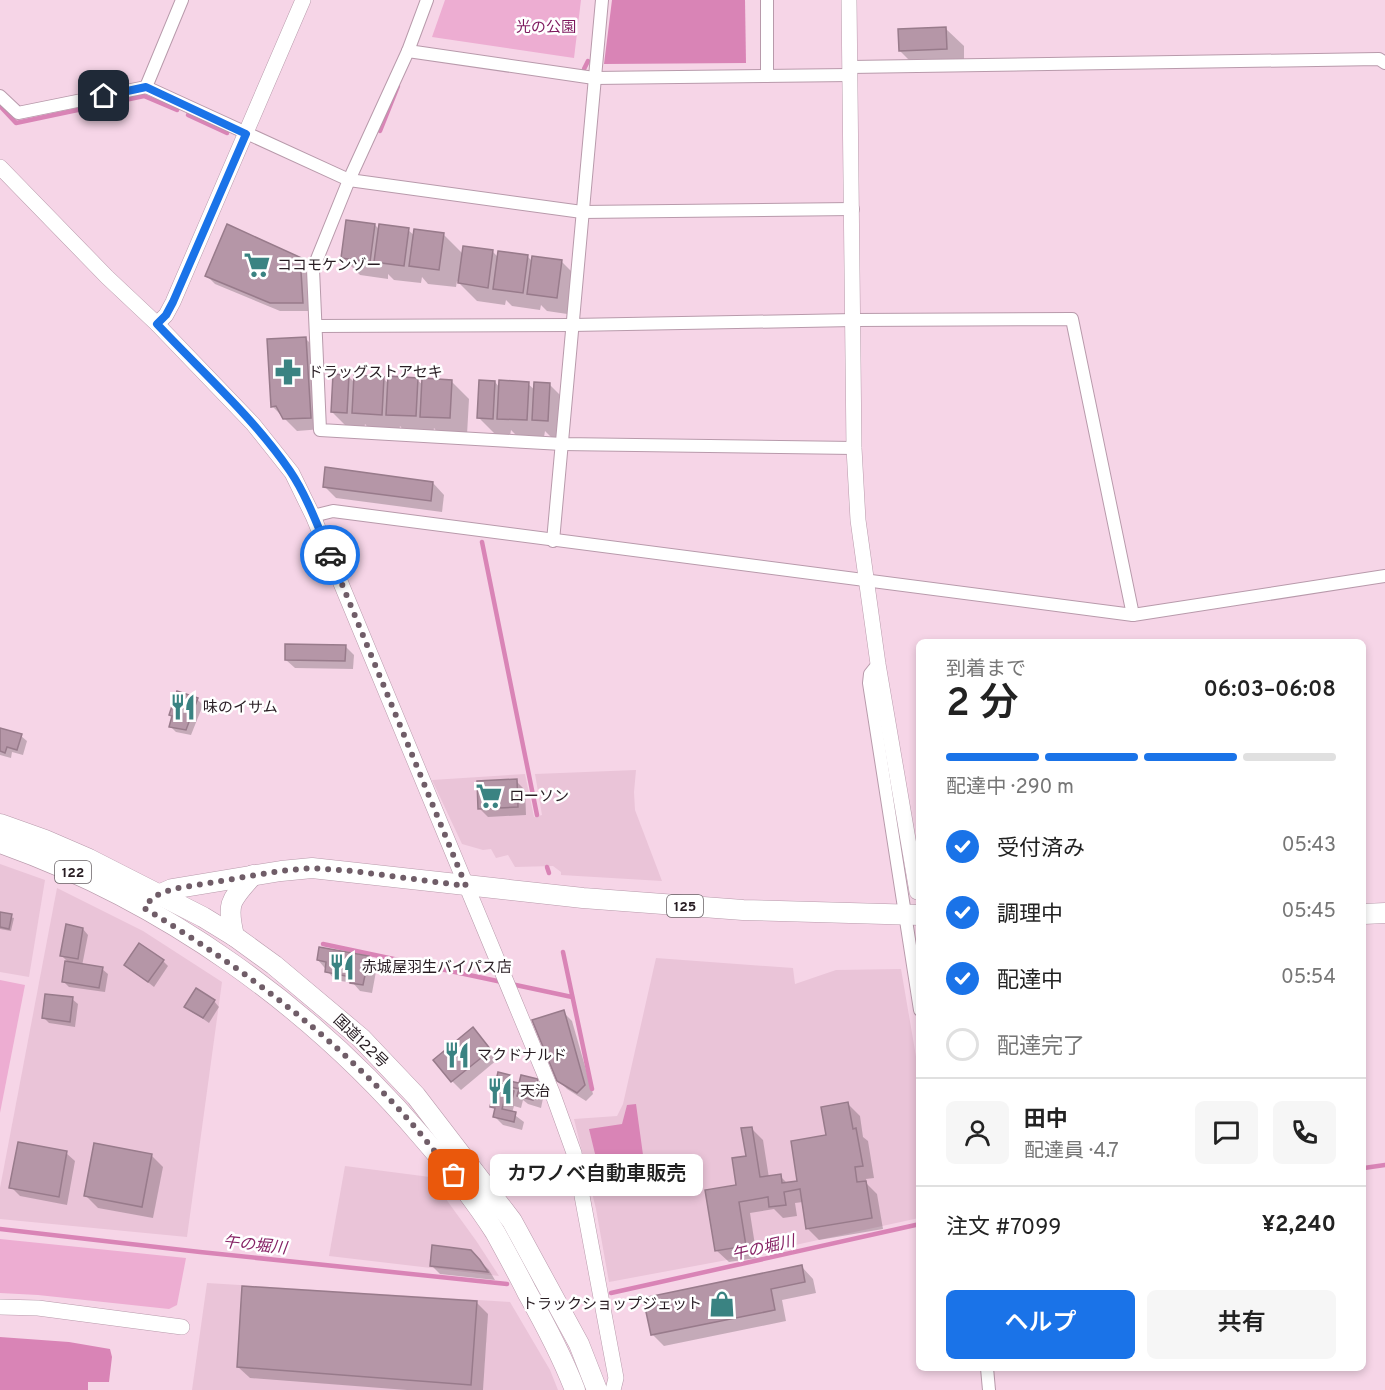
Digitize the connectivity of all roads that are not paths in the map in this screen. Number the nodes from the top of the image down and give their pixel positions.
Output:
1 (303, 0) edge
2 (428, 0) edge
3 (602, 0) edge
4 (766, 0) edge
5 (849, 0) edge
6 (180, 1) edge
7 (408, 51) junction
8 (1385, 63) edge
9 (850, 71) junction
10 (767, 76) junction
11 (594, 78) junction
12 (146, 87) junction
13 (0, 96) edge
14 (246, 134) junction
15 (0, 167) edge
16 (349, 180) junction
17 (853, 209) junction
18 (582, 212) junction
19 (854, 320) junction
20 (157, 324) junction
21 (572, 326) junction
22 (316, 327) junction
23 (562, 444) junction
24 (854, 448) junction
25 (314, 516) junction
26 (553, 541) junction
27 (1385, 576) edge
28 (867, 579) junction
29 (1133, 615) junction
30 (878, 664) junction
31 (0, 824) edge
32 (0, 843) edge
33 (253, 875) junction
34 (466, 886) junction
35 (916, 886) edge
36 (160, 894) junction
37 (144, 908) junction
38 (1385, 913) edge
39 (1366, 914) edge
40 (912, 915) edge
41 (234, 936) junction
42 (916, 962) edge
43 (0, 1307) edge
44 (182, 1327) dead end
45 (987, 1371) edge
46 (575, 1390) edge
47 (597, 1390) edge
48 (613, 1390) edge
49 (989, 1390) edge

1 - 14 street
2 - 7 street
3 - 11 street
4 - 10 street
5 - 9 street
6 - 12 street
7 - 11 street
7 - 16 street
8 - 9 street
9 - 10 street
9 - 17 street
10 - 11 street
11 - 18 street
12 - 13 street
12 - 14 street
14 - 16 street
14 - 20 street
15 - 20 street
16 - 18 street
16 - 22 street
17 - 18 street
17 - 19 street
18 - 21 street
19 - 21 street
19 - 24 street
19 - 29 street
20 - 25 street
21 - 22 street
21 - 23 street
22 - 23 street
23 - 24 street
23 - 26 street
24 - 28 street
25 - 26 street
25 - 34 street
26 - 28 street
27 - 29 street
28 - 29 street
28 - 30 street
30 - 35 street
30 - 40 street
31 - 36 highway, 国道122号 / 122
32 - 37 highway, 国道122号 / 122
33 - 34 highway, 125
33 - 36 highway, 125
33 - 41 highway
34 - 40 highway, 125
34 - 48 street
36 - 37 highway, 125
36 - 41 highway, 国道122号 / 122
37 - 46 highway, 国道122号 / 122
38 - 39 highway
40 - 42 street
41 - 47 highway, 国道122号 / 122
43 - 44 street
45 - 49 street

